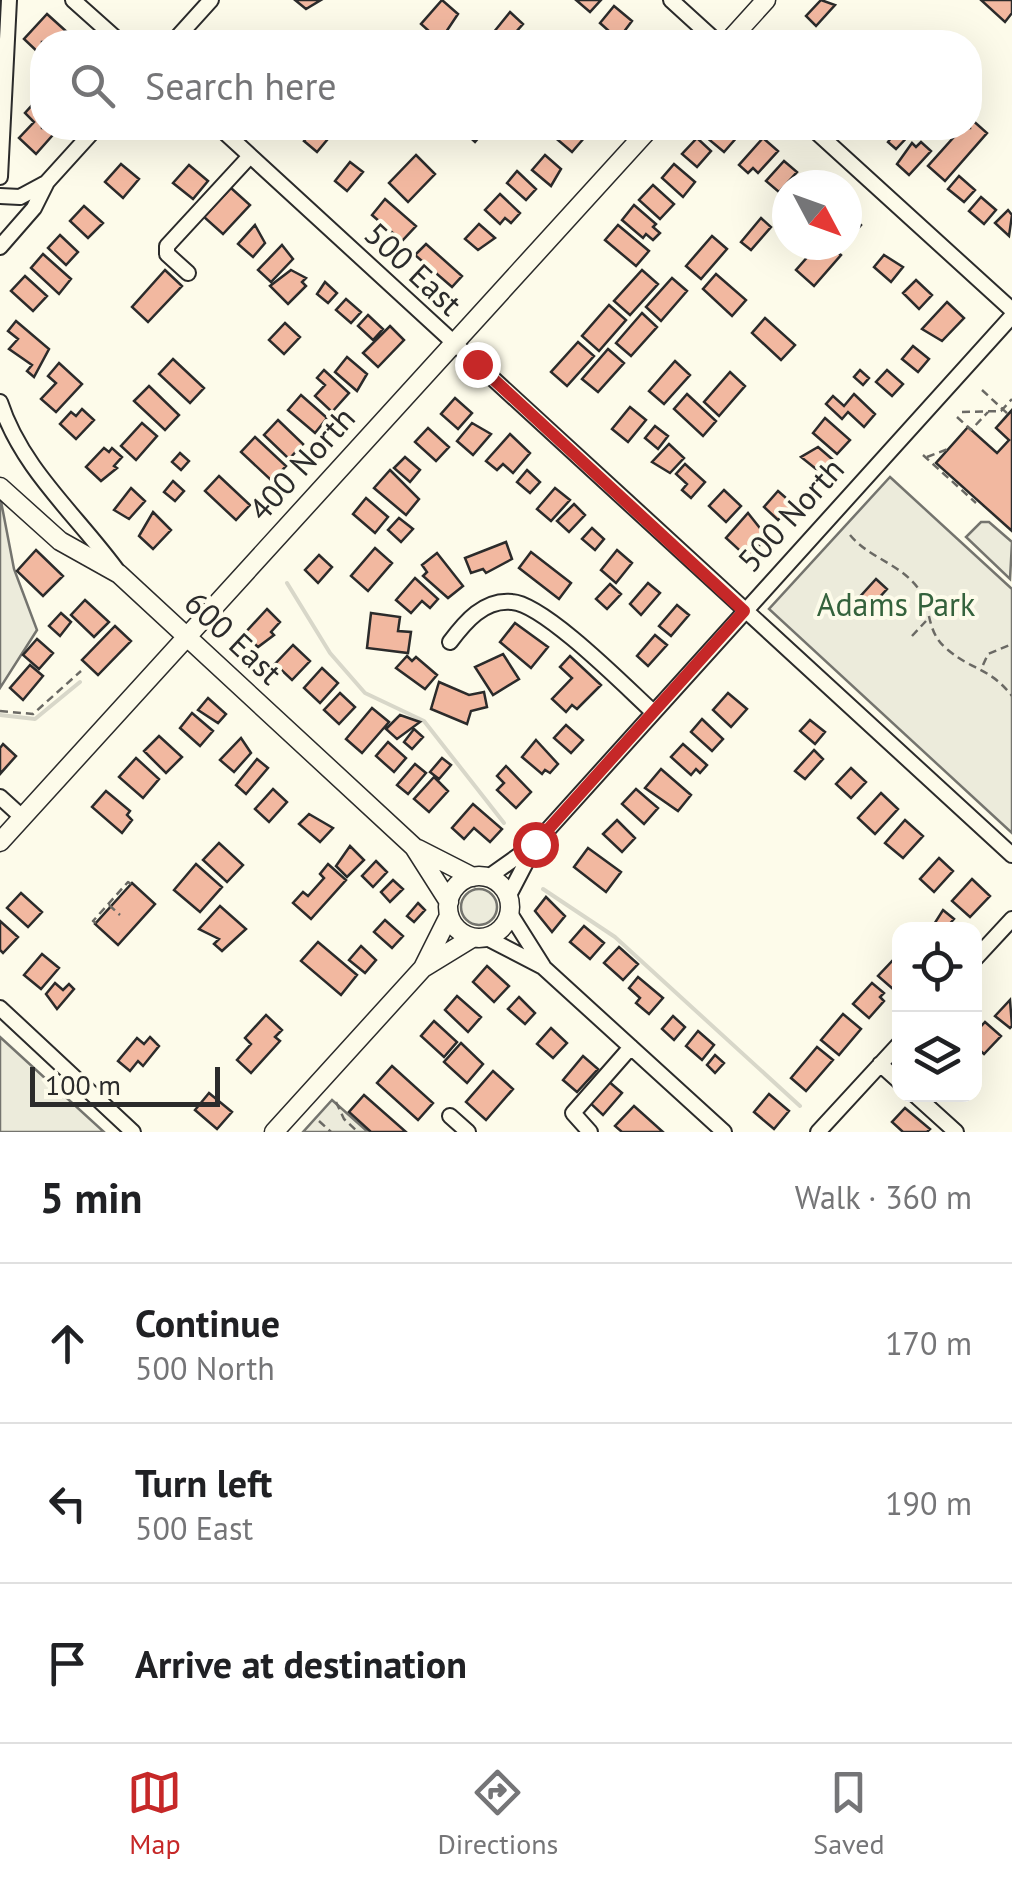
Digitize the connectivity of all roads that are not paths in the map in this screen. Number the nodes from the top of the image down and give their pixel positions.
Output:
1 (9, 0) edge
2 (73, 0) edge
3 (211, 0) edge
4 (671, 0) edge
5 (766, 0) edge
6 (107, 30) edge
7 (184, 30) edge
8 (705, 30) edge
9 (739, 30) edge
10 (85, 140) edge
11 (233, 140) edge
12 (639, 140) edge
13 (825, 140) edge
14 (250, 156) junction
15 (0, 177) edge
16 (47, 182) junction
17 (0, 196) edge
18 (0, 247) edge
19 (188, 273) dead end
20 (1012, 313) edge
21 (454, 343) junction
22 (0, 402) edge
23 (0, 487) edge
24 (120, 574) junction
25 (744, 611) junction
26 (186, 636) junction
27 (450, 642) dead end
28 (652, 711) junction
29 (0, 797) edge
30 (22, 816) junction
31 (0, 842) edge
32 (535, 844) junction
33 (414, 847) junction
34 (1012, 855) edge
35 (480, 877) junction
36 (509, 904) junction
37 (449, 909) junction
38 (1012, 919) edge
39 (478, 938) junction
40 (982, 951) edge
41 (543, 966) junction
42 (423, 968) junction
43 (0, 1008) edge
44 (631, 1047) junction
45 (892, 1051) edge
46 (880, 1064) junction
47 (892, 1075) edge
48 (923, 1102) edge
49 (450, 1116) dead end
50 (133, 1132) edge
51 (274, 1132) edge
52 (468, 1132) edge
53 (590, 1132) edge
54 (724, 1132) edge
55 (818, 1132) edge
56 (956, 1132) edge

1 - 15 street
2 - 6 street
3 - 7 street
4 - 8 street
5 - 9 main road
10 - 16 street
11 - 14 street, 500 East
12 - 21 main road, 400 North
13 - 20 street
14 - 19 street
14 - 21 street, 500 East
16 - 17 street
16 - 18 street
20 - 25 street, 500 North
21 - 25 street, 500 East
21 - 26 main road, 400 North
22 - 24 street
23 - 24 main road, 600 East
24 - 26 main road, 600 East
25 - 28 street, 500 North
25 - 34 street, 500 East
26 - 30 main road, 400 North
26 - 33 main road, 600 East
27 - 28 street
28 - 32 street, 500 North
29 - 30 street
30 - 31 main road, 400 North
32 - 35 street, 500 North
32 - 36 street, 500 North
33 - 35 main road, 600 East
33 - 37 main road, 600 East
35 - 36 main road
35 - 37 main road
36 - 39 main road
36 - 41 street
37 - 39 main road
37 - 42 main road
38 - 40 street
39 - 41 street
39 - 42 main road
41 - 44 street
42 - 51 main road
43 - 50 street
44 - 53 street
44 - 54 street
45 - 46 street
46 - 47 street
46 - 55 street
48 - 56 street
49 - 52 street

